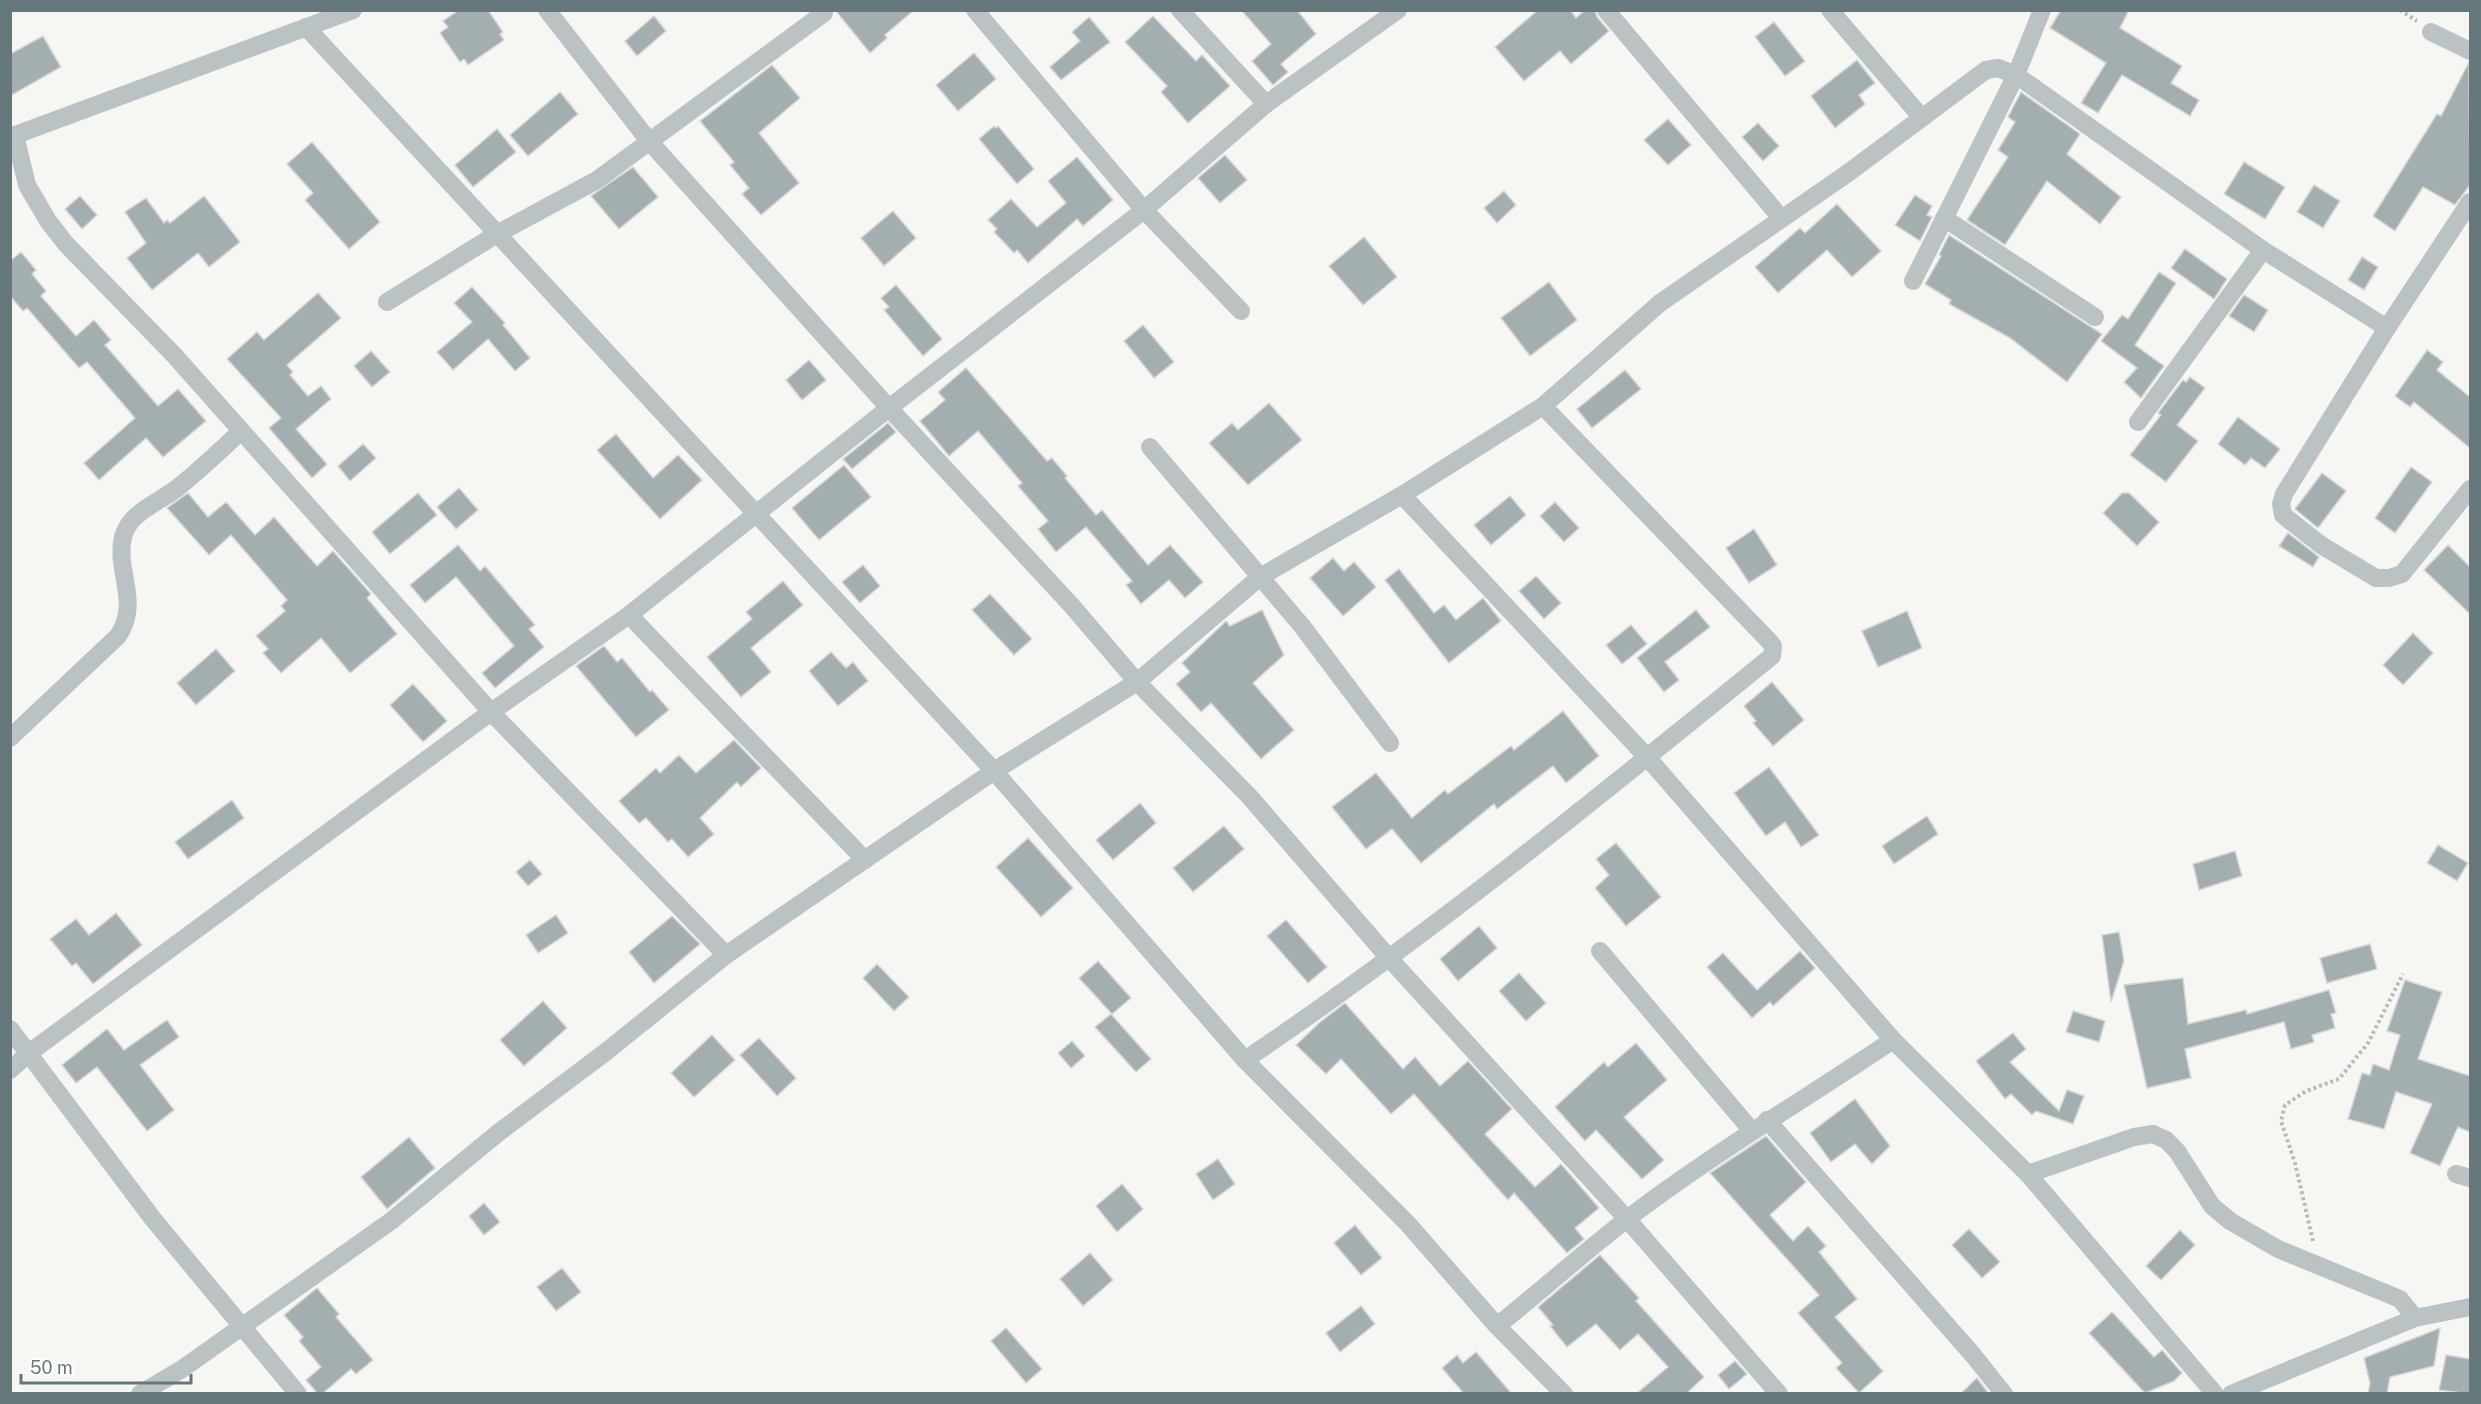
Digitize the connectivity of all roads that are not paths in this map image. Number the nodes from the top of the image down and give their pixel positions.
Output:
1 (353, 10) edge
2 (547, 10) edge
3 (975, 10) edge
4 (1180, 10) edge
5 (1398, 10) edge
6 (1606, 10) edge
7 (1830, 10) edge
8 (2042, 10) edge
9 (824, 13) dead end
10 (306, 27) junction
11 (2431, 32) dead end
12 (2470, 51) edge
13 (2016, 75) junction
14 (1266, 104) junction
15 (1922, 118) junction
16 (13, 136) edge
17 (649, 141) junction
18 (2470, 202) edge
19 (1144, 210) junction
20 (1781, 218) junction
21 (1944, 218) junction
22 (497, 234) junction
23 (2263, 250) junction
24 (1912, 281) dead end
25 (387, 302) dead end
26 (1241, 311) dead end
27 (2095, 317) dead end
28 (2387, 328) junction
29 (1543, 406) junction
30 (889, 408) junction
31 (2138, 422) dead end
32 (241, 431) junction
33 (1150, 447) dead end
34 (2470, 489) edge
35 (1402, 495) junction
36 (757, 514) junction
37 (1260, 577) junction
38 (629, 615) junction
39 (1137, 682) junction
40 (491, 712) junction
41 (10, 738) edge
42 (1390, 743) dead end
43 (1647, 757) junction
44 (994, 771) junction
45 (865, 860) junction
46 (1599, 951) dead end
47 (726, 955) junction
48 (1389, 958) junction
49 (10, 1029) edge
50 (1893, 1040) junction
51 (29, 1053) junction
52 (1245, 1060) junction
53 (10, 1070) edge
54 (1767, 1120) junction
55 (1752, 1131) junction
56 (2028, 1174) junction
57 (1627, 1219) junction
58 (2470, 1307) edge
59 (2415, 1318) junction
60 (1497, 1326) junction
61 (243, 1327) junction
62 (140, 1394) edge
63 (298, 1394) edge
64 (1564, 1394) edge
65 (1779, 1394) edge
66 (2004, 1394) edge
67 (2215, 1394) edge
68 (2231, 1394) edge

1 - 10 street
2 - 17 street
3 - 19 street
4 - 14 street
5 - 14 street
6 - 20 street
7 - 15 street
8 - 13 street
9 - 17 street
10 - 16 street
10 - 22 street
11 - 12 street
13 - 15 street
13 - 21 street
13 - 23 street
14 - 19 street
15 - 20 street
16 - 32 street
17 - 22 street
17 - 30 street
18 - 28 street
19 - 26 street
19 - 30 street
20 - 29 street
21 - 24 street
21 - 27 street
22 - 25 street
22 - 36 street
23 - 28 street
23 - 31 street
28 - 34 street
29 - 35 street
29 - 43 street
30 - 36 street
30 - 39 street
32 - 40 street
32 - 41 street
33 - 37 street
35 - 37 street
35 - 43 street
36 - 38 street
36 - 44 street
37 - 39 street
37 - 42 street
38 - 40 street
38 - 45 street
39 - 44 street
39 - 48 street
40 - 47 street
40 - 51 street
43 - 48 street
43 - 50 street
44 - 45 street
44 - 52 street
45 - 47 street
46 - 55 street
47 - 61 street
48 - 52 street
48 - 57 street
49 - 51 street
50 - 54 street
50 - 56 street
51 - 53 street
51 - 61 street
52 - 60 street
54 - 55 street
54 - 66 street
55 - 57 street
56 - 59 street
56 - 67 street
57 - 60 street
57 - 65 street
58 - 59 street
59 - 68 street
60 - 64 street
61 - 62 street
61 - 63 street

